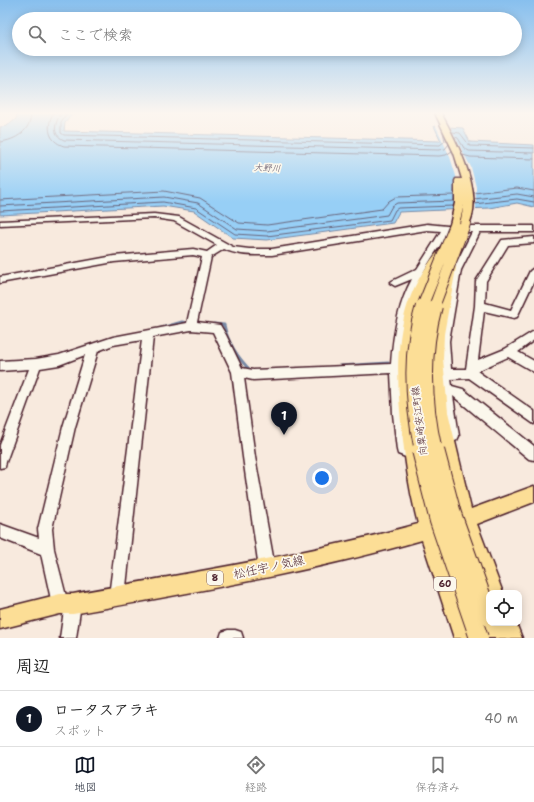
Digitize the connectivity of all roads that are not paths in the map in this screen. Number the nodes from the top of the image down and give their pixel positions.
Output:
1 (445, 143) edge
2 (452, 143) edge
3 (0, 223) edge
4 (447, 229) junction
5 (477, 229) junction
6 (534, 229) edge
7 (534, 240) edge
8 (223, 245) junction
9 (451, 249) junction
10 (207, 256) junction
11 (534, 271) edge
12 (423, 274) junction
13 (0, 280) edge
14 (396, 283) dead end
15 (480, 306) junction
16 (191, 326) junction
17 (148, 335) junction
18 (534, 335) edge
19 (94, 348) junction
20 (509, 352) junction
21 (36, 364) junction
22 (0, 366) edge
23 (534, 367) edge
24 (396, 368) junction
25 (471, 371) junction
26 (238, 372) junction
27 (445, 373) junction
28 (446, 389) junction
29 (534, 418) edge
30 (447, 446) junction
31 (412, 452) junction
32 (534, 454) edge
33 (0, 462) edge
34 (534, 494) edge
35 (467, 519) junction
36 (428, 529) junction
37 (0, 531) edge
38 (47, 549) junction
39 (267, 568) junction
40 (493, 590) edge
41 (117, 596) junction
42 (66, 604) junction
43 (486, 610) edge
44 (0, 619) edge
45 (492, 626) edge
46 (507, 626) edge
47 (68, 638) edge
48 (228, 638) edge
49 (235, 638) edge
50 (464, 638) edge
51 (480, 638) edge
52 (497, 638) edge
53 (512, 638) edge

1 - 9 main road, 向粟崎安江町線, bridge
2 - 9 main road, 向粟崎安江町線, bridge
3 - 8 street
4 - 5 street
4 - 8 street
4 - 12 street
5 - 6 street
5 - 27 street
7 - 15 street
8 - 10 street
9 - 12 main road, bridge
9 - 30 main road, bridge
9 - 43 main road, 向粟崎安江町線, bridge
9 - 51 main road, 向粟崎安江町線, bridge
10 - 13 street
10 - 16 street
11 - 15 street
12 - 14 street
12 - 24 street
12 - 31 main road
15 - 25 street
16 - 17 street
16 - 26 street
17 - 19 street
17 - 41 street
18 - 20 street
19 - 21 street
19 - 38 street
20 - 23 street
20 - 25 street
21 - 22 street
21 - 33 street
24 - 26 street
24 - 31 street
25 - 27 street
25 - 29 street
26 - 39 street
27 - 28 street
28 - 30 street
28 - 32 street
30 - 35 main road
31 - 36 main road
34 - 35 main road, 松任宇ノ気線 / 8
35 - 36 main road, 松任宇ノ気線 / 8
35 - 40 main road
36 - 39 main road, 松任宇ノ気線 / 8
36 - 50 main road, 60
37 - 38 street
38 - 42 street
39 - 41 main road, 松任宇ノ気線 / 8
41 - 42 main road, 松任宇ノ気線 / 8
42 - 44 main road, 松任宇ノ気線 / 8
42 - 47 street
45 - 52 main road
46 - 53 main road
48 - 49 street

